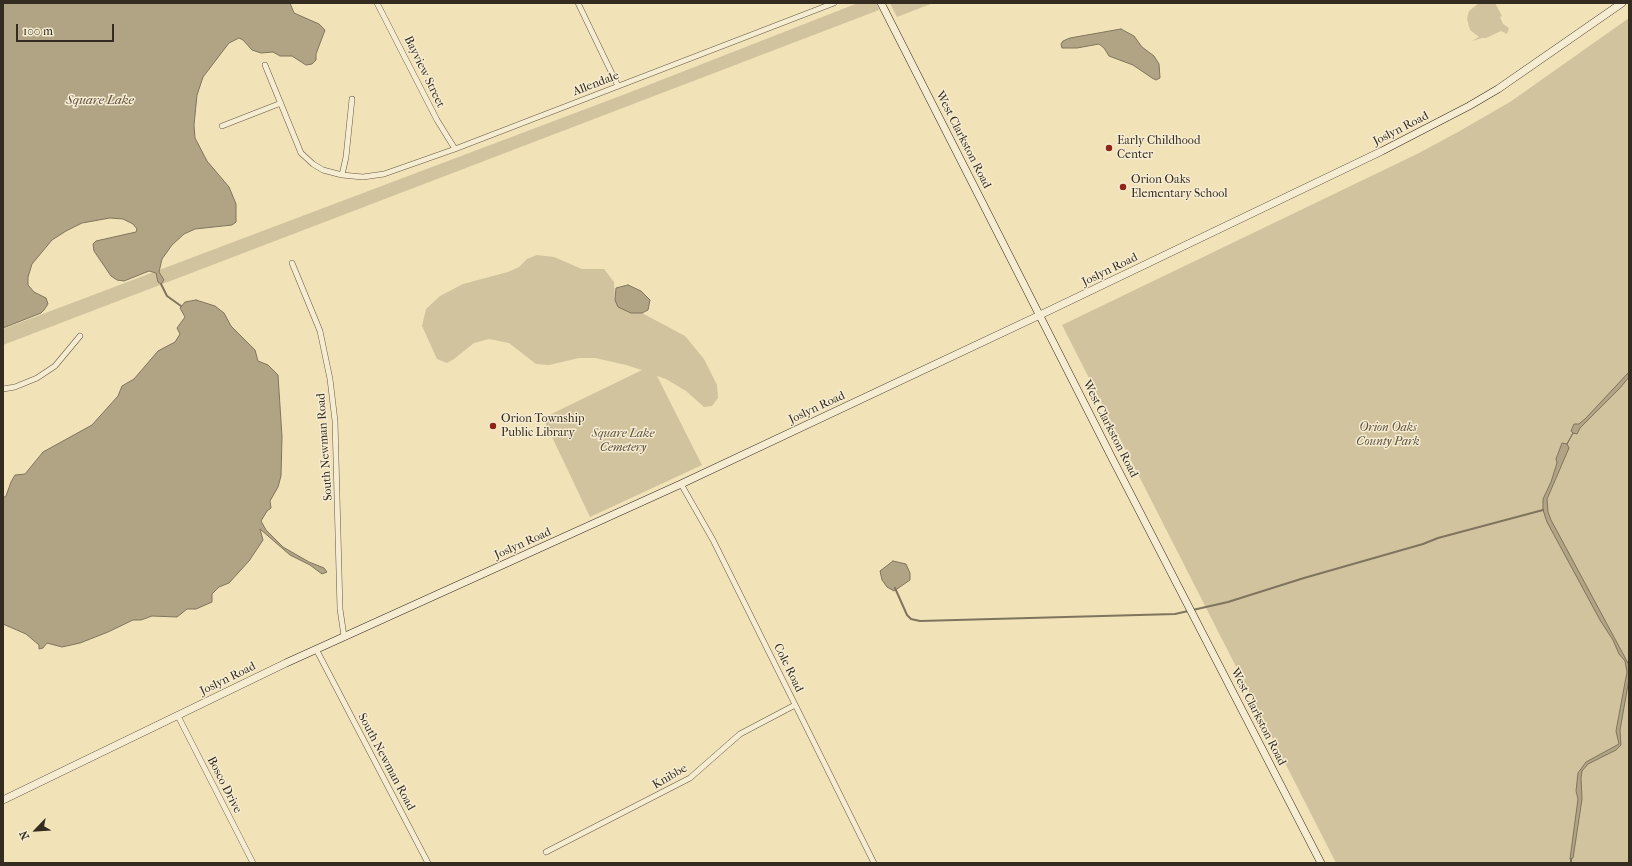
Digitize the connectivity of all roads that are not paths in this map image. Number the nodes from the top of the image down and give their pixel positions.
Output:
1 (377, 3) edge
2 (578, 3) edge
3 (834, 3) edge
4 (881, 3) edge
5 (1622, 3) edge
6 (265, 65) dead end
7 (618, 86) junction
8 (352, 99) dead end
9 (281, 103) junction
10 (222, 126) dead end
11 (455, 149) junction
12 (342, 175) junction
13 (292, 263) dead end
14 (1040, 315) junction
15 (80, 336) dead end
16 (3, 389) edge
17 (681, 484) junction
18 (344, 636) junction
19 (316, 649) junction
20 (795, 705) junction
21 (178, 716) junction
22 (3, 800) edge
23 (546, 852) dead end
24 (253, 863) edge
25 (428, 863) edge
26 (874, 863) edge
27 (1321, 863) edge

1 - 11 street, Bayview Street
2 - 7 street
3 - 7 street, Allendale
4 - 14 street, West Clarkston Road
5 - 14 street, Joslyn Road
6 - 9 street, Allendale
7 - 11 street, Allendale
8 - 12 street
9 - 10 street
9 - 12 street, Allendale
11 - 12 street, Allendale
13 - 18 street, South Newman Road
14 - 17 street, Joslyn Road
14 - 27 street, West Clarkston Road
15 - 16 street
17 - 18 street, Joslyn Road
17 - 20 street, Cole Road
18 - 19 street, Joslyn Road
19 - 21 street, Joslyn Road
19 - 25 street, South Newman Road
20 - 23 street, Knibbe
20 - 26 street, Cole Road
21 - 22 street, Joslyn Road
21 - 24 street, Bosco Drive

